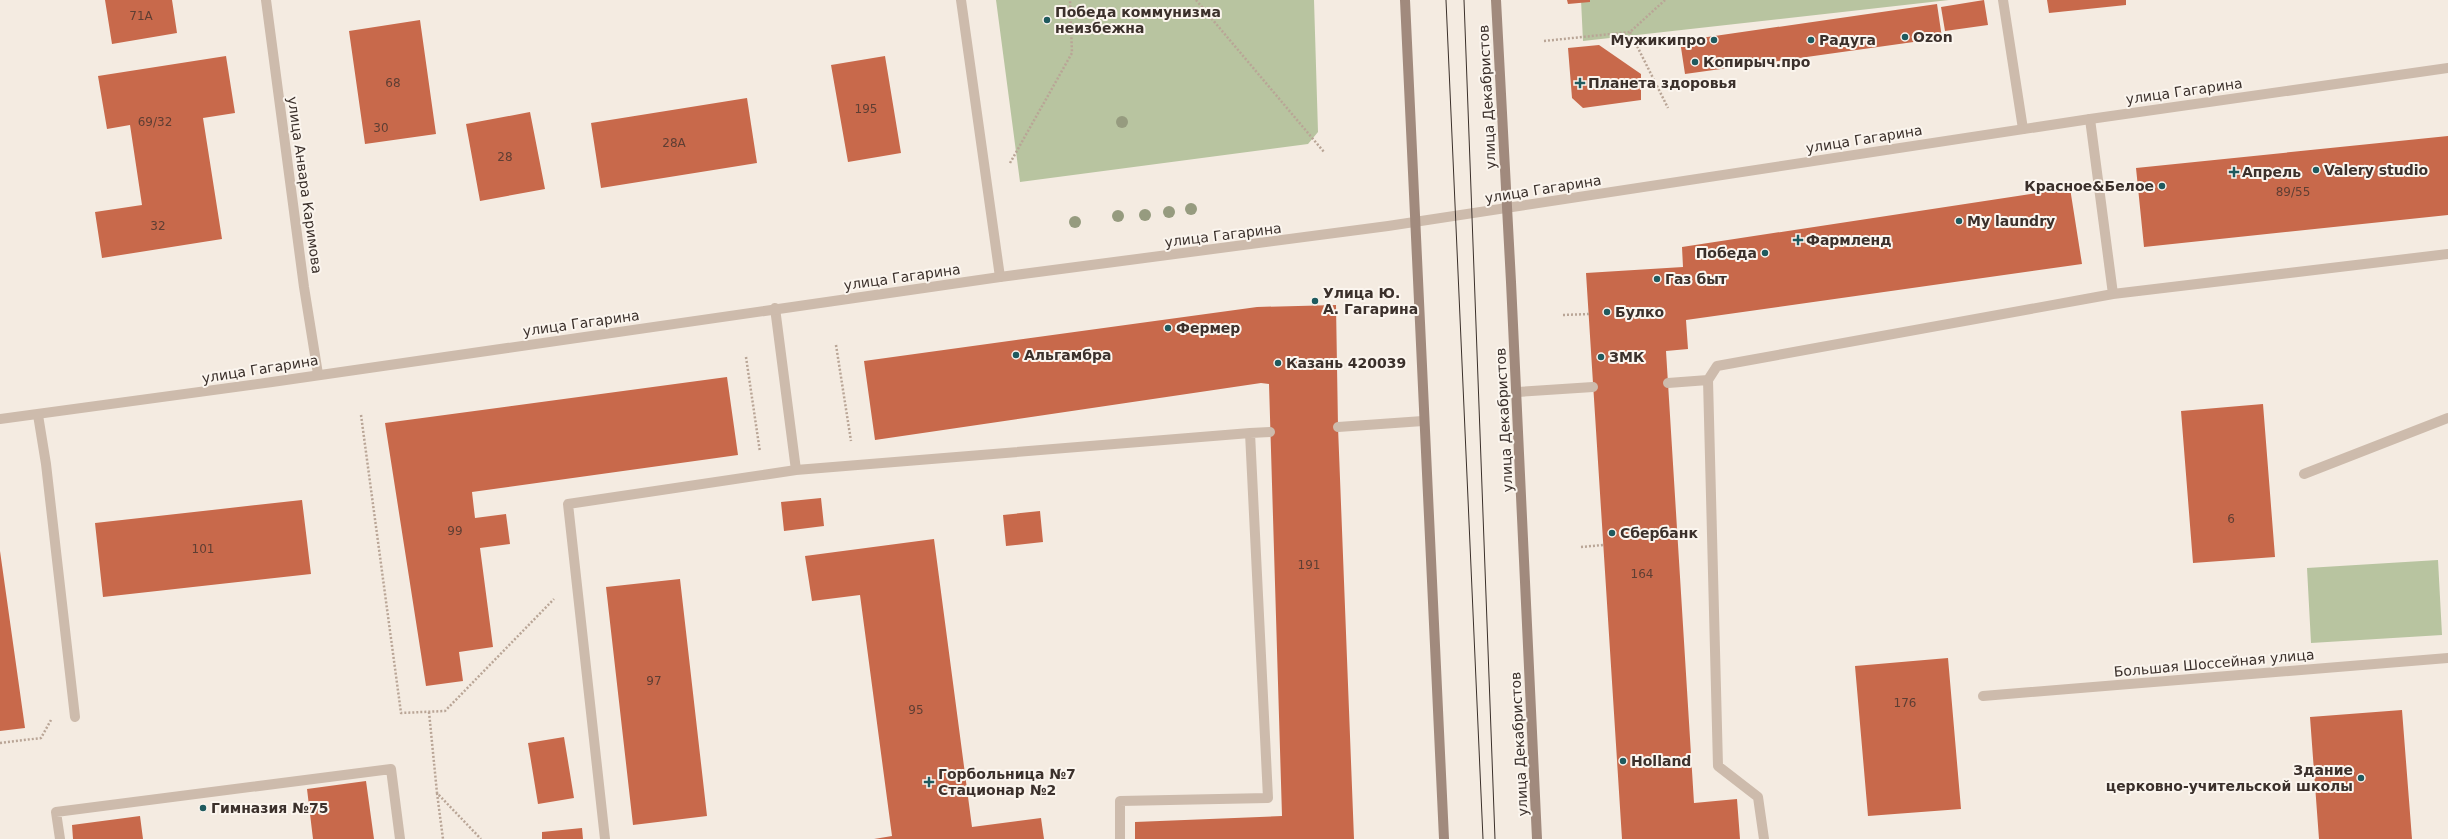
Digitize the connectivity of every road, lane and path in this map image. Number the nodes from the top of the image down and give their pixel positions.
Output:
1 (266, 0) edge
2 (960, 0) edge
3 (1070, 0) edge
4 (1196, 0) edge
5 (1406, 0) edge
6 (1496, 0) edge
7 (1665, 0) edge
8 (2003, 0) edge
9 (1630, 32) junction
10 (1544, 41) dead end
11 (2448, 68) edge
12 (1668, 108) dead end
13 (2090, 119) junction
14 (2023, 129) junction
15 (1324, 152) dead end
16 (989, 199) junction
17 (1508, 208) junction
18 (1414, 222) junction
19 (2448, 254) edge
20 (1000, 277) junction
21 (2113, 294) junction
22 (775, 308) junction
23 (1589, 314) dead end
24 (1563, 315) dead end
25 (836, 345) dead end
26 (746, 357) dead end
27 (318, 374) junction
28 (1708, 380) junction
29 (1668, 383) dead end
30 (1593, 387) dead end
31 (1517, 392) junction
32 (38, 415) junction
33 (361, 415) dead end
34 (2448, 418) edge
35 (0, 419) edge
36 (1423, 421) junction
37 (1338, 427) dead end
38 (1270, 432) dead end
39 (1250, 433) junction
40 (854, 465) junction
41 (796, 470) junction
42 (2304, 474) dead end
43 (764, 476) junction
44 (1603, 545) dead end
45 (1581, 547) dead end
46 (576, 576) junction
47 (2448, 658) edge
48 (71, 685) junction
49 (1983, 696) dead end
50 (429, 712) junction
51 (75, 717) dead end
52 (0, 743) edge
53 (437, 793) junction
54 (60, 839) edge
55 (400, 839) edge
56 (443, 839) edge
57 (480, 839) edge
58 (605, 839) edge
59 (1120, 839) edge
60 (1444, 839) edge
61 (1537, 839) edge
62 (1764, 839) edge

1 - 27 street, улица Анвара Каримова
2 - 16 street
3 - 16 path
4 - 15 path
5 - 18 main road
6 - 17 main road, улица Декабристов
7 - 9 path
8 - 14 street
9 - 10 path
9 - 12 path
11 - 13 street, улица Гагарина
13 - 14 street, улица Гагарина
13 - 21 street
14 - 17 street, улица Гагарина
16 - 20 street
17 - 18 street, улица Гагарина
17 - 31 main road, улица Декабристов
18 - 20 street, улица Гагарина
18 - 36 main road
19 - 21 street
20 - 22 street, улица Гагарина
21 - 28 street
22 - 27 street, улица Гагарина
22 - 41 street
23 - 24 path
25 - 40 path
26 - 43 path
27 - 32 street, улица Гагарина
28 - 29 street
28 - 62 street
30 - 31 street
31 - 61 main road, улица Декабристов
32 - 35 street, улица Гагарина
32 - 48 street
33 - 50 path
34 - 42 street
36 - 37 street
36 - 60 main road
38 - 39 street
39 - 40 street
39 - 59 street
40 - 41 street
41 - 43 street
43 - 46 street
44 - 45 path
46 - 50 path
46 - 58 street
47 - 49 street, Большая Шоссейная улица
48 - 51 street
48 - 52 path
50 - 53 path
53 - 56 path
53 - 57 path
54 - 55 street

